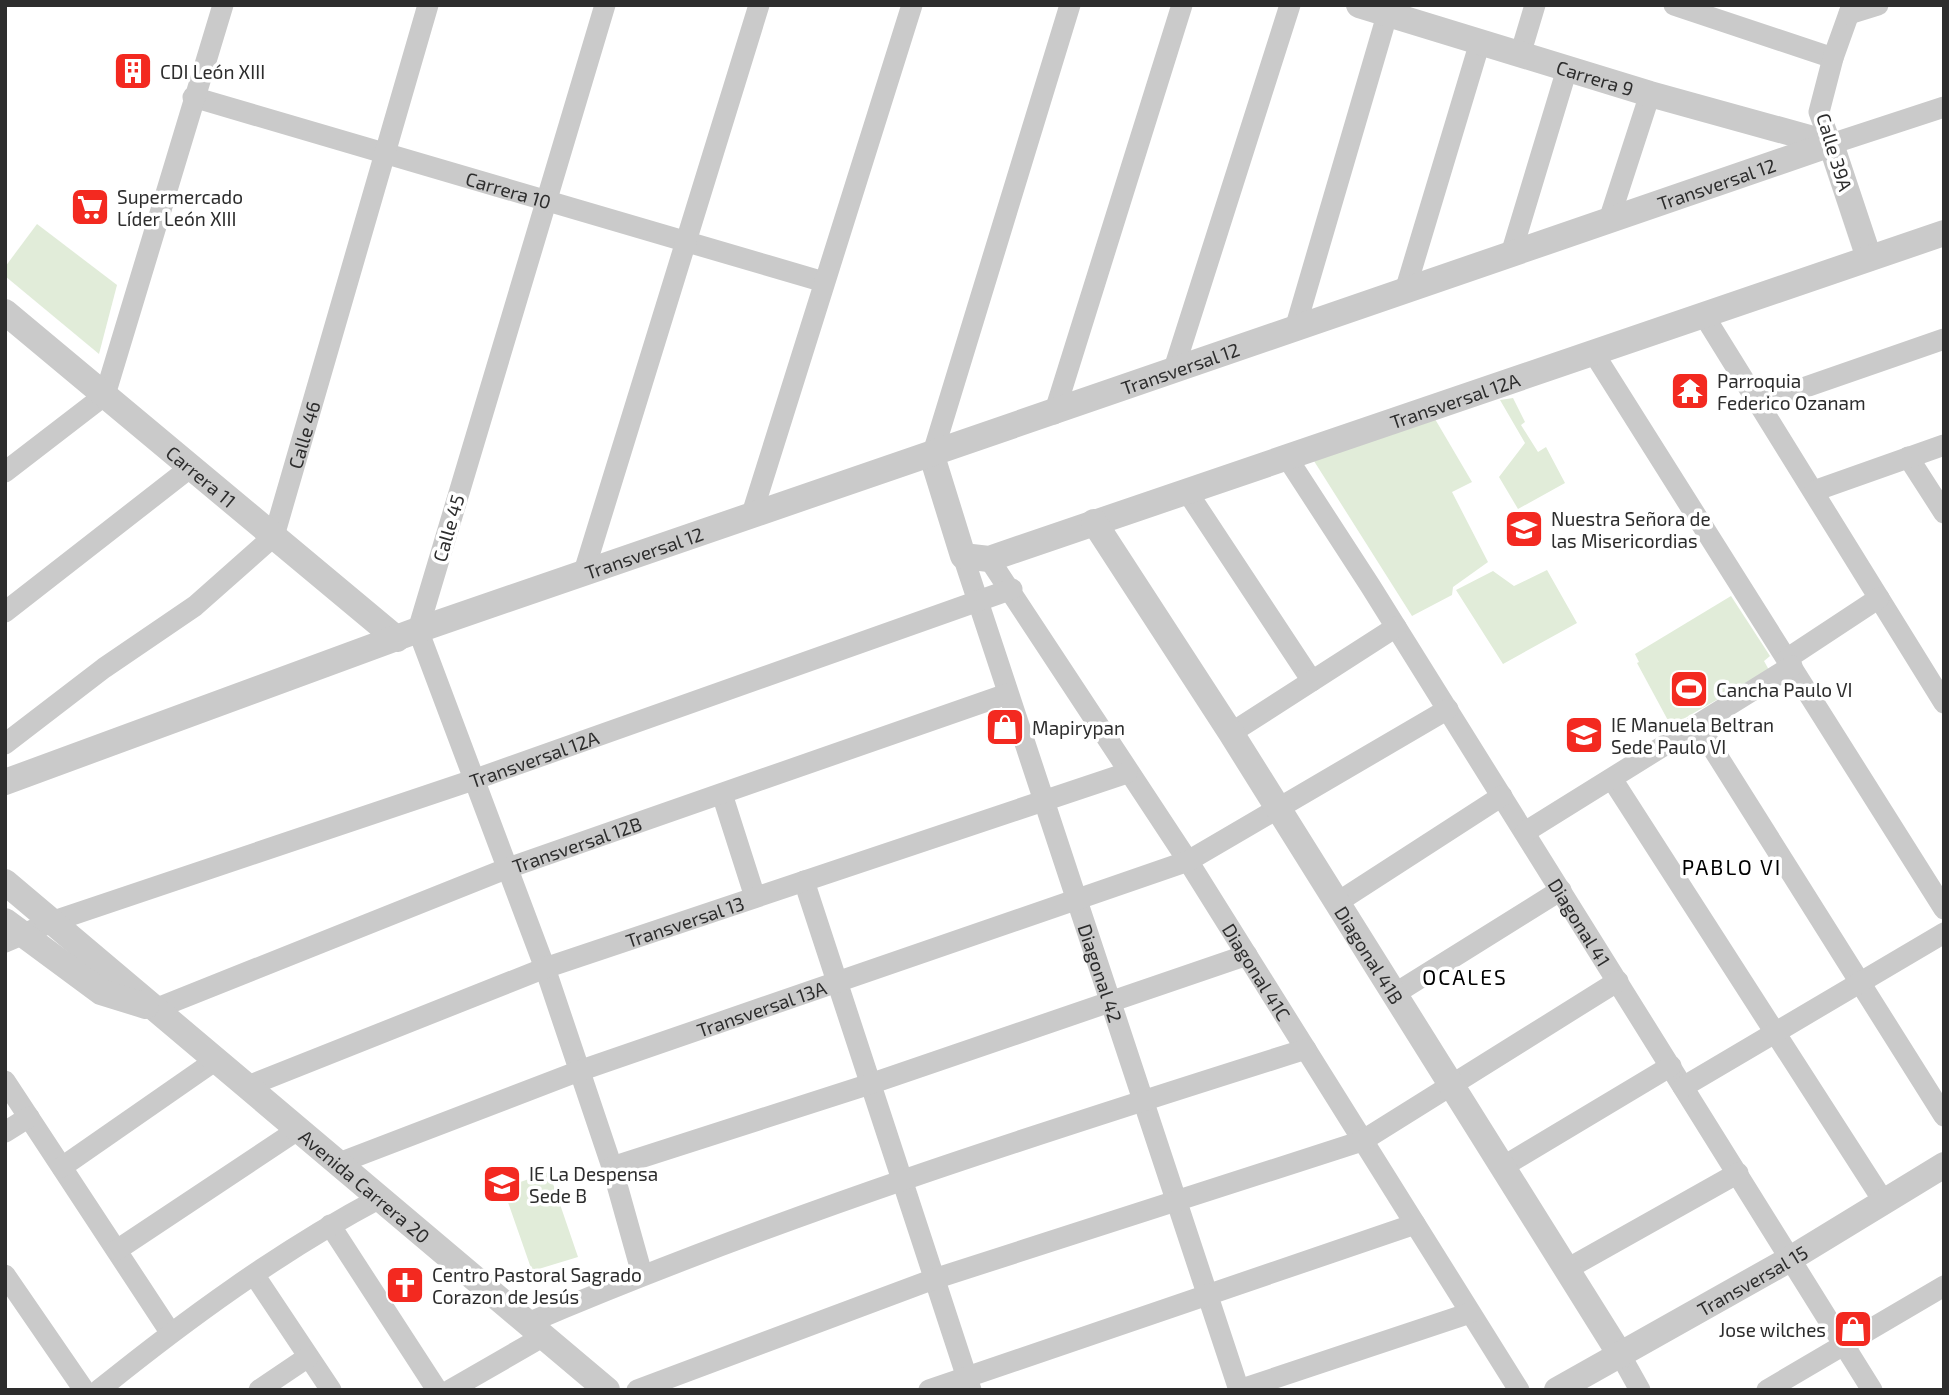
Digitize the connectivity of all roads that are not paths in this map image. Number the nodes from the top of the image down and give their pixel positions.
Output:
1 (223, 5) edge
2 (428, 5) edge
3 (605, 5) edge
4 (759, 5) edge
5 (912, 5) edge
6 (1070, 5) edge
7 (1182, 5) edge
8 (1290, 5) edge
9 (1359, 5) edge
10 (1535, 5) edge
11 (1674, 5) edge
12 (1878, 5) edge
13 (1850, 9) edge
14 (1388, 10) edge
15 (1480, 42) junction
16 (1520, 54) junction
17 (1833, 58) junction
18 (1567, 69) junction
19 (1650, 94) junction
20 (193, 97) junction
21 (1944, 107) edge
22 (1831, 144) junction
23 (384, 153) junction
24 (545, 200) junction
25 (1609, 220) junction
26 (1944, 233) edge
27 (687, 242) junction
28 (1511, 254) junction
29 (1869, 258) junction
30 (824, 282) junction
31 (1405, 291) junction
32 (5, 312) edge
33 (1703, 314) junction
34 (1295, 329) junction
35 (1944, 339) edge
36 (1593, 352) junction
37 (1172, 372) junction
38 (105, 395) junction
39 (1760, 403) junction
40 (1054, 414) junction
41 (1944, 444) edge
42 (932, 456) junction
43 (1286, 456) junction
44 (1908, 457) junction
45 (191, 467) junction
46 (5, 472) edge
47 (1186, 490) junction
48 (1814, 491) junction
49 (1944, 513) edge
50 (751, 517) junction
51 (1094, 522) junction
52 (274, 536) junction
53 (976, 557) junction
54 (583, 575) junction
55 (1012, 590) junction
56 (1880, 598) junction
57 (977, 604) junction
58 (5, 611) edge
59 (1396, 627) junction
60 (408, 635) junction
61 (1790, 662) junction
62 (1312, 681) junction
63 (1007, 694) junction
64 (1944, 703) edge
65 (1448, 709) junction
66 (1698, 725) junction
67 (1231, 733) junction
68 (5, 744) edge
69 (1127, 773) junction
70 (476, 779) junction
71 (1612, 779) junction
72 (5, 782) edge
73 (722, 794) junction
74 (1502, 796) junction
75 (1042, 801) junction
76 (1279, 808) junction
77 (1525, 832) junction
78 (1188, 861) junction
79 (508, 868) junction
80 (804, 881) junction
81 (5, 882) edge
82 (1560, 890) junction
83 (755, 897) junction
84 (1075, 900) junction
85 (1338, 902) junction
86 (1944, 909) edge
87 (54, 921) junction
88 (11, 933) edge
89 (1944, 933) edge
90 (1247, 955) junction
91 (545, 968) junction
92 (1618, 981) junction
93 (837, 982) junction
94 (1859, 984) junction
95 (1395, 993) junction
96 (1110, 1002) junction
97 (155, 1009) junction
98 (1774, 1033) junction
99 (1306, 1049) junction
100 (216, 1059) junction
101 (1671, 1066) junction
102 (579, 1070) junction
103 (5, 1081) edge
104 (870, 1084) junction
105 (1453, 1085) junction
106 (248, 1086) junction
107 (1683, 1087) junction
108 (1142, 1101) junction
109 (1944, 1116) edge
110 (29, 1117) junction
111 (299, 1129) junction
112 (5, 1132) edge
113 (1362, 1141) junction
114 (339, 1163) junction
115 (1944, 1165) edge
116 (1504, 1166) junction
117 (62, 1167) junction
118 (612, 1167) junction
119 (1738, 1173) junction
120 (902, 1179) junction
121 (380, 1198) junction
122 (1175, 1201) junction
123 (1884, 1202) junction
124 (1415, 1224) junction
125 (330, 1225) junction
126 (117, 1250) junction
127 (1790, 1259) junction
128 (1569, 1268) junction
129 (642, 1274) junction
130 (5, 1275) edge
131 (255, 1276) junction
132 (934, 1279) junction
133 (1944, 1286) edge
134 (1208, 1294) junction
135 (1470, 1312) junction
136 (536, 1330) junction
137 (170, 1332) junction
138 (1845, 1346) junction
139 (1621, 1356) junction
140 (308, 1357) junction
141 (969, 1383) edge
142 (84, 1390) edge
143 (99, 1390) edge
144 (259, 1390) edge
145 (331, 1390) edge
146 (437, 1390) edge
147 (450, 1390) edge
148 (607, 1390) edge
149 (637, 1390) edge
150 (929, 1390) edge
151 (1239, 1390) edge
152 (1519, 1390) edge
153 (1557, 1390) edge
154 (1640, 1390) edge
155 (1768, 1390) edge
156 (1872, 1390) edge

1 - 20 street
2 - 23 street, Calle 46
3 - 24 street, Calle 45
4 - 27 street
5 - 30 street
6 - 42 street
7 - 40 street
8 - 37 street
9 - 14 street, Carrera 9
10 - 16 street
11 - 17 street
12 - 13 street
13 - 17 street, Calle 39A
14 - 15 street, Carrera 9
14 - 34 street
15 - 16 street, Carrera 9
15 - 31 street
16 - 18 street, Carrera 9
17 - 22 street, Calle 39A
18 - 19 street, Carrera 9
18 - 28 street
19 - 22 street, Carrera 9
19 - 25 street
20 - 23 street, Carrera 10
20 - 38 street
21 - 22 street, Transversal 12
22 - 25 street, Transversal 12
22 - 29 street, Calle 39A
23 - 24 street, Carrera 10
23 - 52 street, Calle 46
24 - 27 street, Carrera 10
24 - 60 street, Calle 45
25 - 28 street, Transversal 12
26 - 29 street, Transversal 12A
27 - 30 street, Carrera 10
27 - 54 street
28 - 31 street, Transversal 12
29 - 33 street, Transversal 12A
30 - 50 street
31 - 34 street, Transversal 12
32 - 38 street, Carrera 11
33 - 36 street, Transversal 12A
33 - 39 street
34 - 37 street, Transversal 12
35 - 39 street
36 - 43 street, Transversal 12A
36 - 61 street
37 - 40 street, Transversal 12
38 - 45 street, Carrera 11
38 - 46 street
39 - 48 street
40 - 42 street, Transversal 12
41 - 44 street
42 - 50 street, Transversal 12
42 - 53 street
43 - 47 street, Transversal 12A
43 - 59 street, Diagonal 41
44 - 48 street
44 - 49 street
45 - 52 street, Carrera 11
45 - 58 street
47 - 51 street, Transversal 12A
47 - 62 street
48 - 56 street
50 - 54 street, Transversal 12
51 - 53 street, Transversal 12A
51 - 67 street, Diagonal 41B
52 - 60 street, Carrera 11
52 - 68 street
53 - 55 street, Diagonal 41C
53 - 57 street, Diagonal 42
54 - 60 street, Transversal 12
55 - 57 street, Transversal 12A
55 - 69 street, Diagonal 41C
56 - 61 street
56 - 64 street
57 - 63 street, Diagonal 42
57 - 70 street, Transversal 12A
59 - 62 street
59 - 65 street, Diagonal 41
60 - 70 street
60 - 72 street
61 - 66 street
61 - 86 street
62 - 67 street
63 - 73 street, Transversal 12B
63 - 75 street, Diagonal 42
65 - 74 street, Diagonal 41
65 - 76 street, Transversal 13A
66 - 71 street
66 - 94 street
67 - 76 street, Diagonal 41B
69 - 75 street, Transversal 13
69 - 78 street, Diagonal 41C
70 - 79 street
70 - 87 street, Transversal 12A
71 - 77 street
71 - 98 street
73 - 79 street, Transversal 12B
73 - 83 street
74 - 77 street, Diagonal 41
74 - 85 street
75 - 80 street, Transversal 13
75 - 84 street, Diagonal 42
76 - 78 street, Transversal 13A
76 - 85 street, Diagonal 41B
77 - 82 street, Diagonal 41
78 - 84 street, Transversal 13A
78 - 90 street, Diagonal 41C
79 - 91 street
79 - 97 street, Transversal 12B
80 - 83 street, Transversal 13
80 - 93 street
81 - 87 street, Avenida Carrera 20
82 - 92 street, Diagonal 41
82 - 95 street
83 - 91 street, Transversal 13
84 - 93 street, Transversal 13A
84 - 96 street, Diagonal 42
85 - 95 street, Diagonal 41B
87 - 88 street, Transversal 12A
87 - 97 street, Avenida Carrera 20
88 - 97 street, Avenida Carrera 20
89 - 94 street
90 - 96 street
90 - 99 street, Diagonal 41C
91 - 102 street
91 - 106 street, Transversal 13
92 - 101 street, Diagonal 41
92 - 105 street
93 - 102 street, Transversal 13A
93 - 104 street
94 - 98 street
94 - 109 street
95 - 105 street, Diagonal 41B
96 - 104 street
96 - 108 street, Diagonal 42
97 - 100 street, Avenida Carrera 20
98 - 107 street
98 - 123 street
99 - 108 street
99 - 113 street, Diagonal 41C
100 - 106 street, Avenida Carrera 20
100 - 117 street
101 - 107 street, Diagonal 41
101 - 116 street
102 - 114 street, Transversal 13A
102 - 118 street
103 - 110 street
104 - 118 street
104 - 120 street
105 - 113 street
105 - 116 street, Diagonal 41B
106 - 111 street, Avenida Carrera 20
107 - 119 street, Diagonal 41
108 - 120 street
108 - 122 street, Diagonal 42
110 - 112 street
110 - 117 street
111 - 114 street, Avenida Carrera 20
111 - 126 street
113 - 122 street
113 - 124 street, Diagonal 41C
114 - 121 street, Avenida Carrera 20
115 - 123 street, Transversal 15
116 - 128 street, Diagonal 41B
117 - 126 street
118 - 129 street
119 - 127 street, Diagonal 41
119 - 128 street
120 - 129 street
120 - 132 street
121 - 125 street
121 - 136 street, Avenida Carrera 20
122 - 132 street
122 - 134 street, Diagonal 42
123 - 127 street, Transversal 15
124 - 134 street
124 - 135 street, Diagonal 41C
125 - 131 street
125 - 146 street
126 - 137 street
127 - 138 street, Diagonal 41
127 - 139 street, Transversal 15
128 - 139 street, Diagonal 41B
129 - 136 street
130 - 142 street
131 - 137 street
131 - 140 street
132 - 141 street
132 - 149 street
133 - 138 street
134 - 141 street
134 - 151 street, Diagonal 42
135 - 151 street
135 - 152 street, Diagonal 41C
136 - 147 street
136 - 148 street, Avenida Carrera 20
137 - 143 street
138 - 155 street
138 - 156 street, Diagonal 41
139 - 153 street, Transversal 15
139 - 154 street, Diagonal 41B
140 - 144 street
140 - 145 street
141 - 150 street

